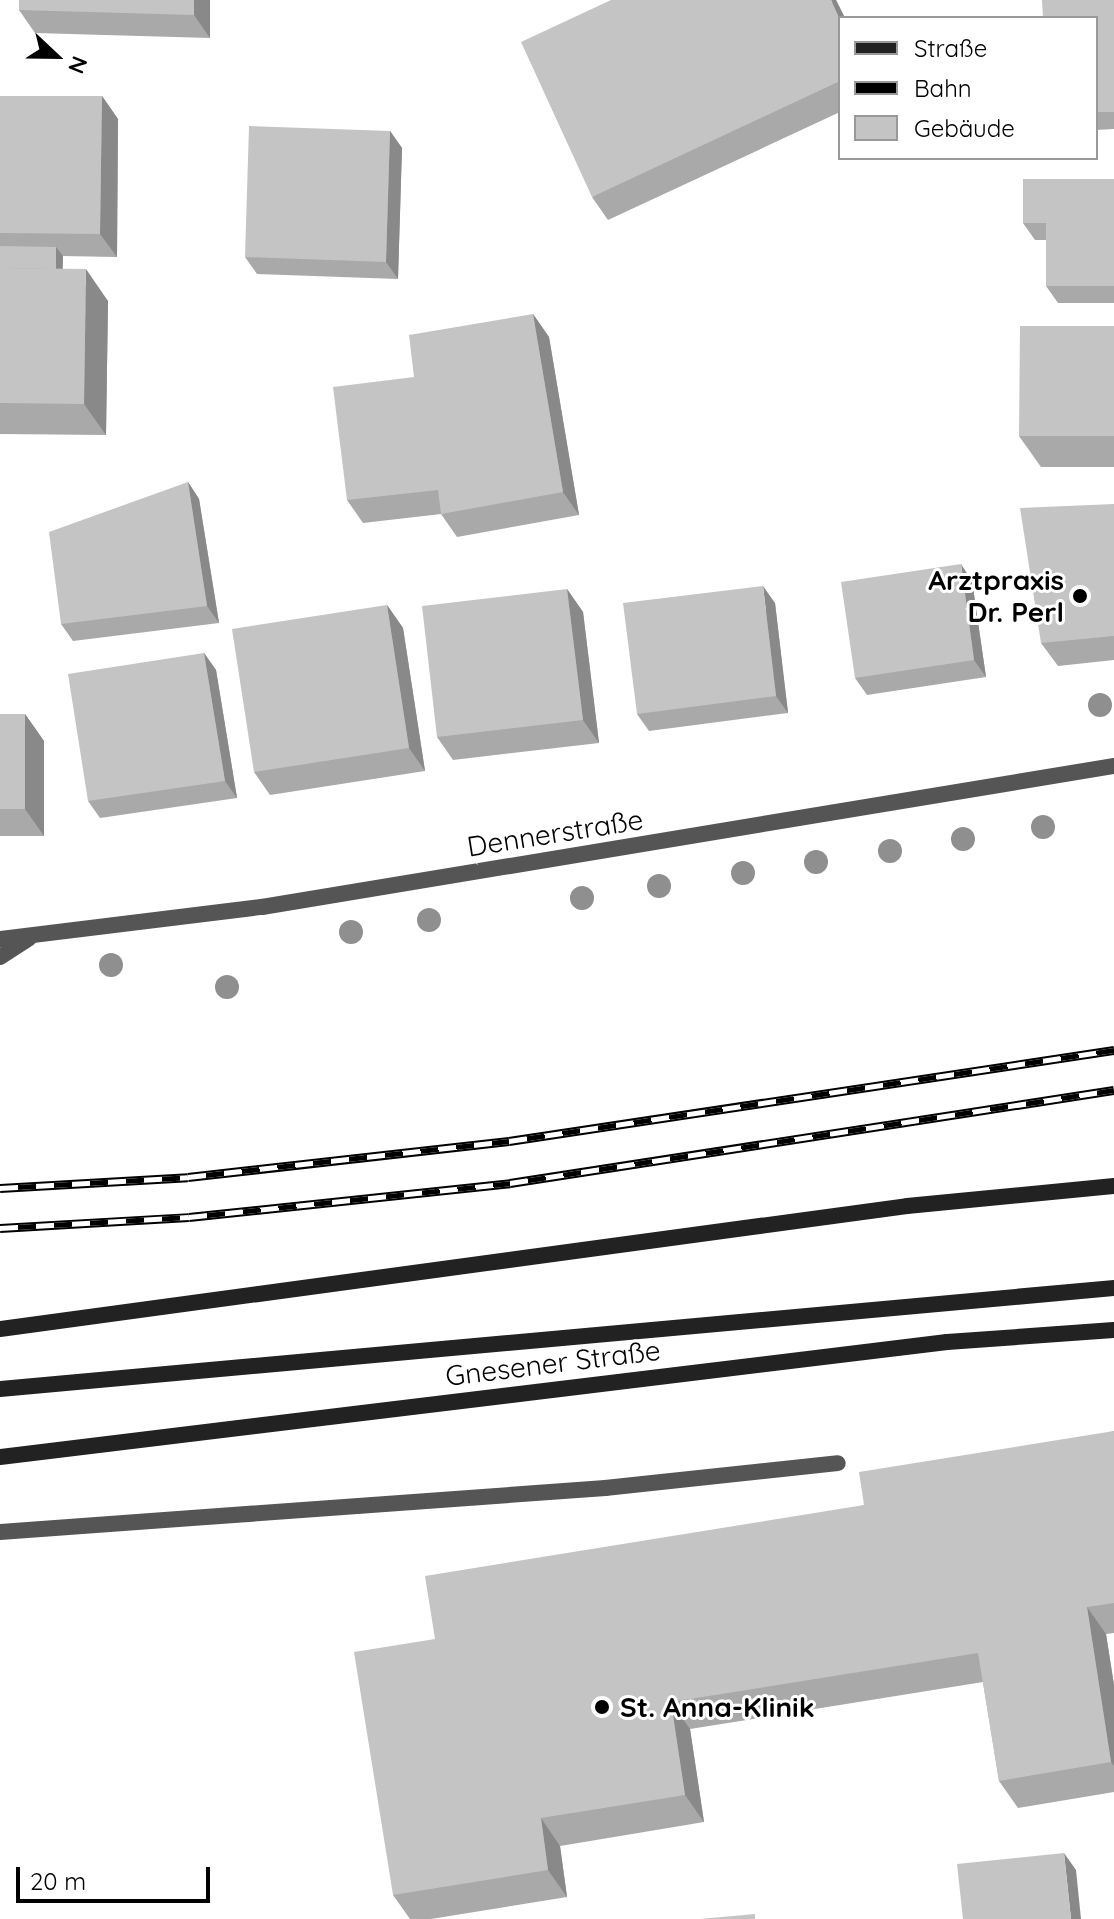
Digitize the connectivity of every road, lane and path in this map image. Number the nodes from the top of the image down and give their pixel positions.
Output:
1 (1114, 766) edge
2 (1087, 773) junction
3 (1114, 781) edge
4 (29, 938) junction
5 (0, 939) edge
6 (0, 957) edge
7 (1114, 1186) edge
8 (1114, 1288) edge
9 (0, 1329) edge
10 (1114, 1330) edge
11 (0, 1389) edge
12 (0, 1457) edge
13 (838, 1463) dead end
14 (0, 1532) edge

1 - 2 street, Dennerstraße
2 - 3 street, Dennerstraße
2 - 4 street, Dennerstraße
4 - 5 street, Dennerstraße
4 - 6 street, Dennerstraße
7 - 9 main road
8 - 11 main road, Gnesener Straße
10 - 12 main road, Gnesener Straße
13 - 14 street

